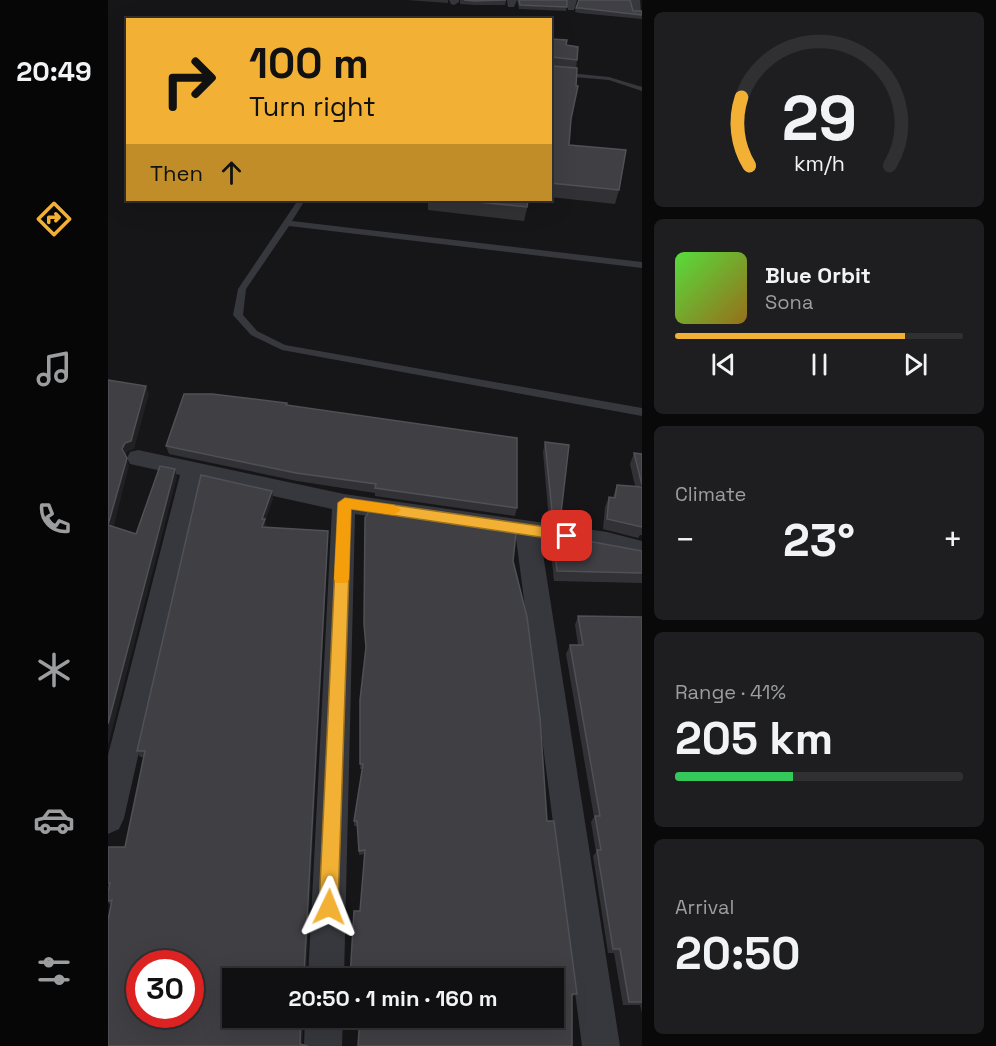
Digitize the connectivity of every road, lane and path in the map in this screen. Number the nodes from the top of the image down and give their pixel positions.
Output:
1 (635, 0) edge
2 (637, 12) edge
3 (552, 73) edge
4 (642, 89) edge
5 (300, 201) edge
6 (287, 223) junction
7 (642, 265) edge
8 (642, 412) edge
9 (138, 458) dead end
10 (192, 471) junction
11 (345, 503) junction
12 (527, 530) junction
13 (642, 551) edge
14 (108, 818) edge
15 (326, 968) edge
16 (324, 1028) edge
17 (323, 1046) edge
18 (601, 1046) edge

1 - 2 street
3 - 4 lane
5 - 6 lane
6 - 7 lane
6 - 8 lane
9 - 10 street
10 - 11 street
10 - 14 street
11 - 12 street
11 - 15 street
12 - 13 street
12 - 18 street
16 - 17 street

